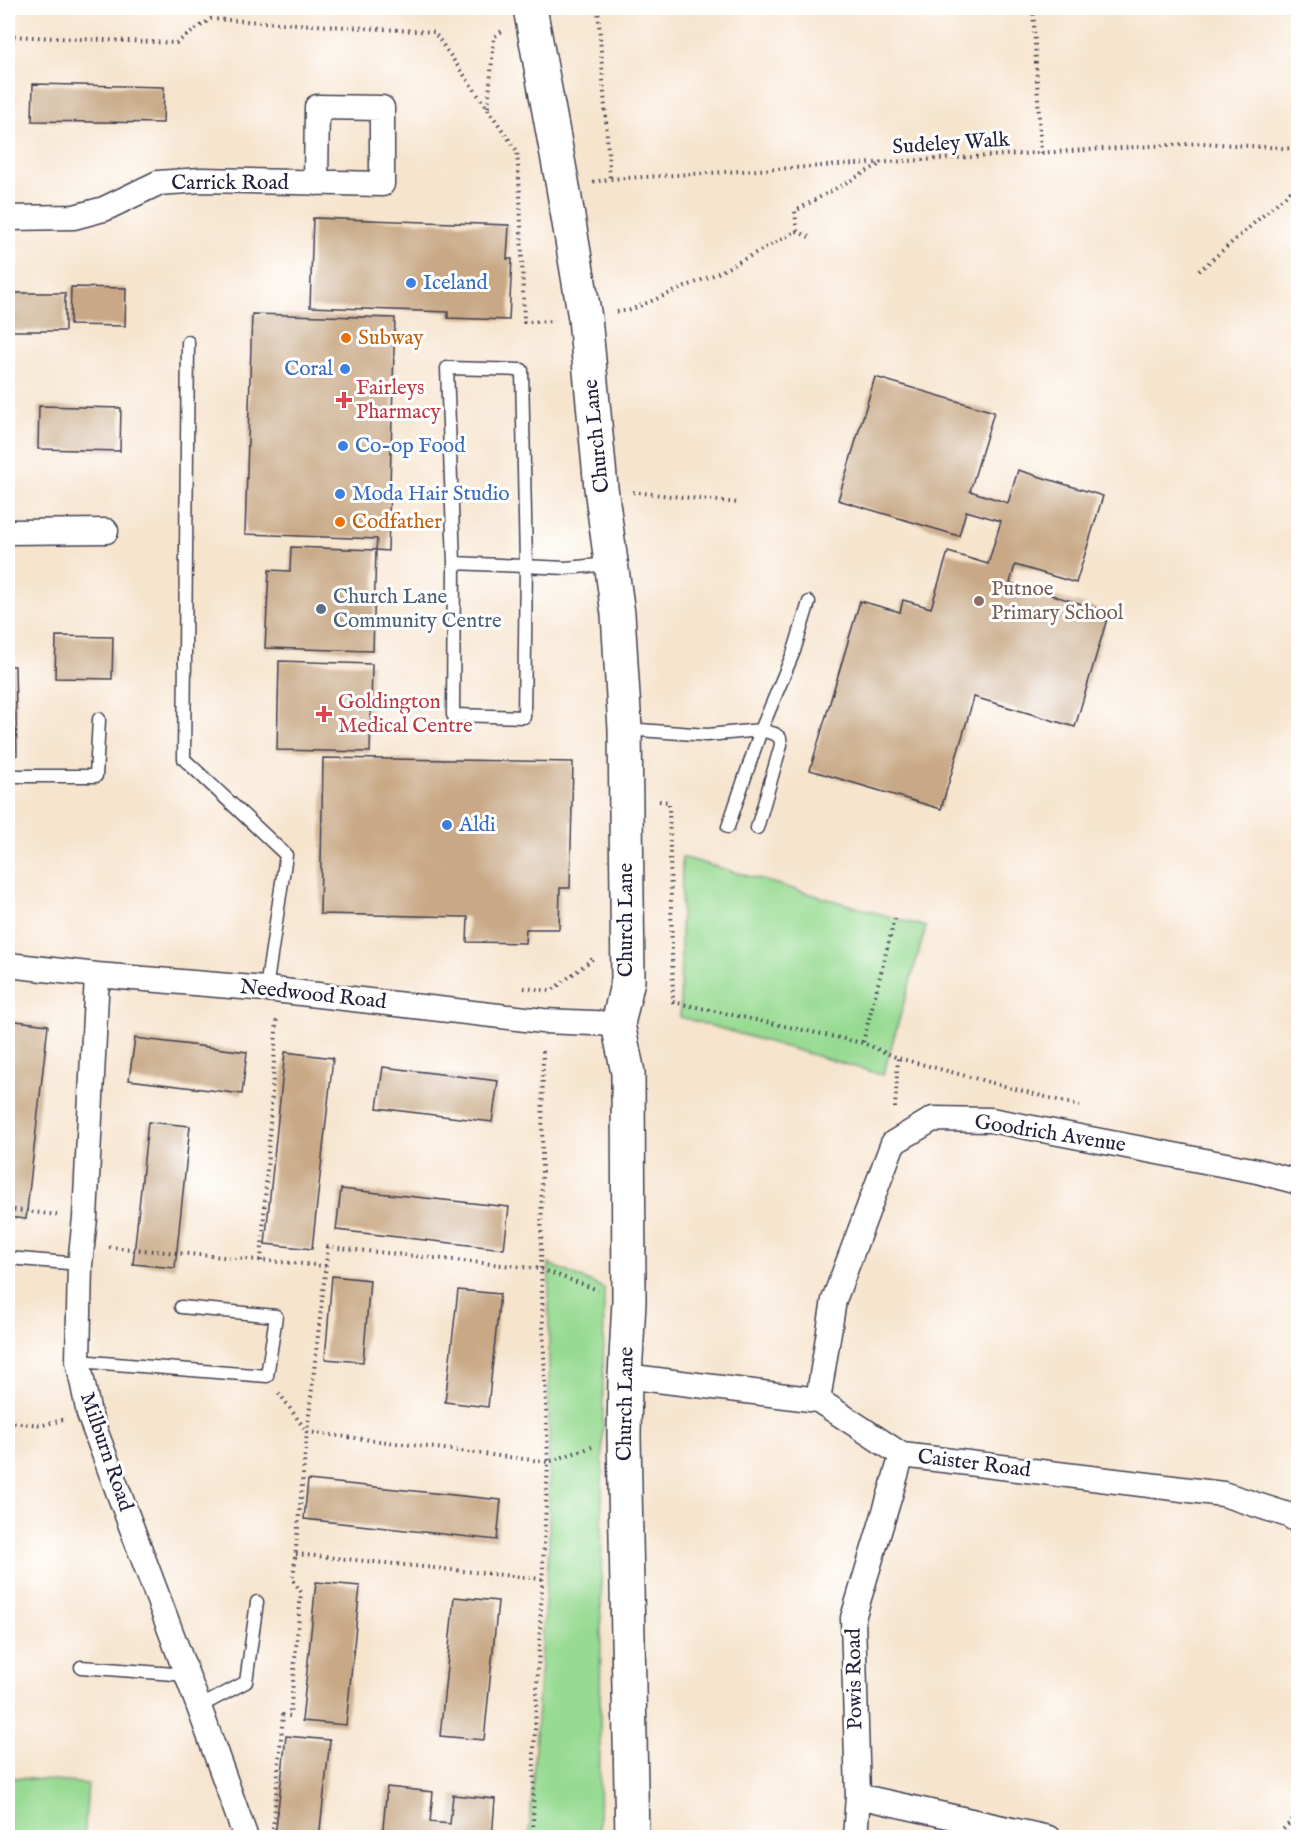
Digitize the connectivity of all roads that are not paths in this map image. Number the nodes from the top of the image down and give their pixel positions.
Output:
1 (530, 9) edge
2 (316, 183) dead end
3 (8, 218) edge
4 (189, 342) dead end
5 (106, 531) dead end
6 (8, 532) edge
7 (454, 563) junction
8 (612, 564) junction
9 (526, 565) junction
10 (810, 602) dead end
11 (99, 719) dead end
12 (625, 729) junction
13 (760, 730) junction
14 (8, 777) edge
15 (728, 827) dead end
16 (758, 828) dead end
17 (8, 965) edge
18 (97, 975) junction
19 (272, 990) junction
20 (618, 1023) junction
21 (1299, 1182) edge
22 (81, 1254) junction
23 (8, 1258) edge
24 (181, 1307) dead end
25 (78, 1361) junction
26 (625, 1376) junction
27 (818, 1400) junction
28 (902, 1455) junction
29 (1299, 1521) edge
30 (257, 1602) dead end
31 (81, 1667) dead end
32 (187, 1675) junction
33 (199, 1707) junction
34 (858, 1796) junction
35 (246, 1838) edge
36 (632, 1838) edge
37 (855, 1838) edge
38 (1048, 1838) edge

1 - 8 street, Church Lane
2 - 3 street, Carrick Road
4 - 19 lane
5 - 6 street
7 - 9 lane
7 - 9 lane
7 - 9 lane
8 - 9 lane
8 - 12 street, Church Lane
10 - 13 lane
11 - 14 lane
12 - 13 lane
12 - 20 street, Church Lane
13 - 15 lane
13 - 16 lane
17 - 18 street, Needwood Road
18 - 19 street, Needwood Road
18 - 22 street, Milburn Road
19 - 20 street, Needwood Road
20 - 26 street, Church Lane
21 - 27 street, Goodrich Avenue
22 - 23 lane
22 - 25 street, Milburn Road
24 - 25 lane
25 - 32 street, Milburn Road
26 - 27 street, Caister Road
26 - 36 street, Church Lane
27 - 28 street, Caister Road
28 - 29 street, Caister Road
28 - 34 street, Powis Road
30 - 33 lane
31 - 32 lane
32 - 33 street, Milburn Road
33 - 35 street, Milburn Road
34 - 37 street, Powis Road
34 - 38 street

